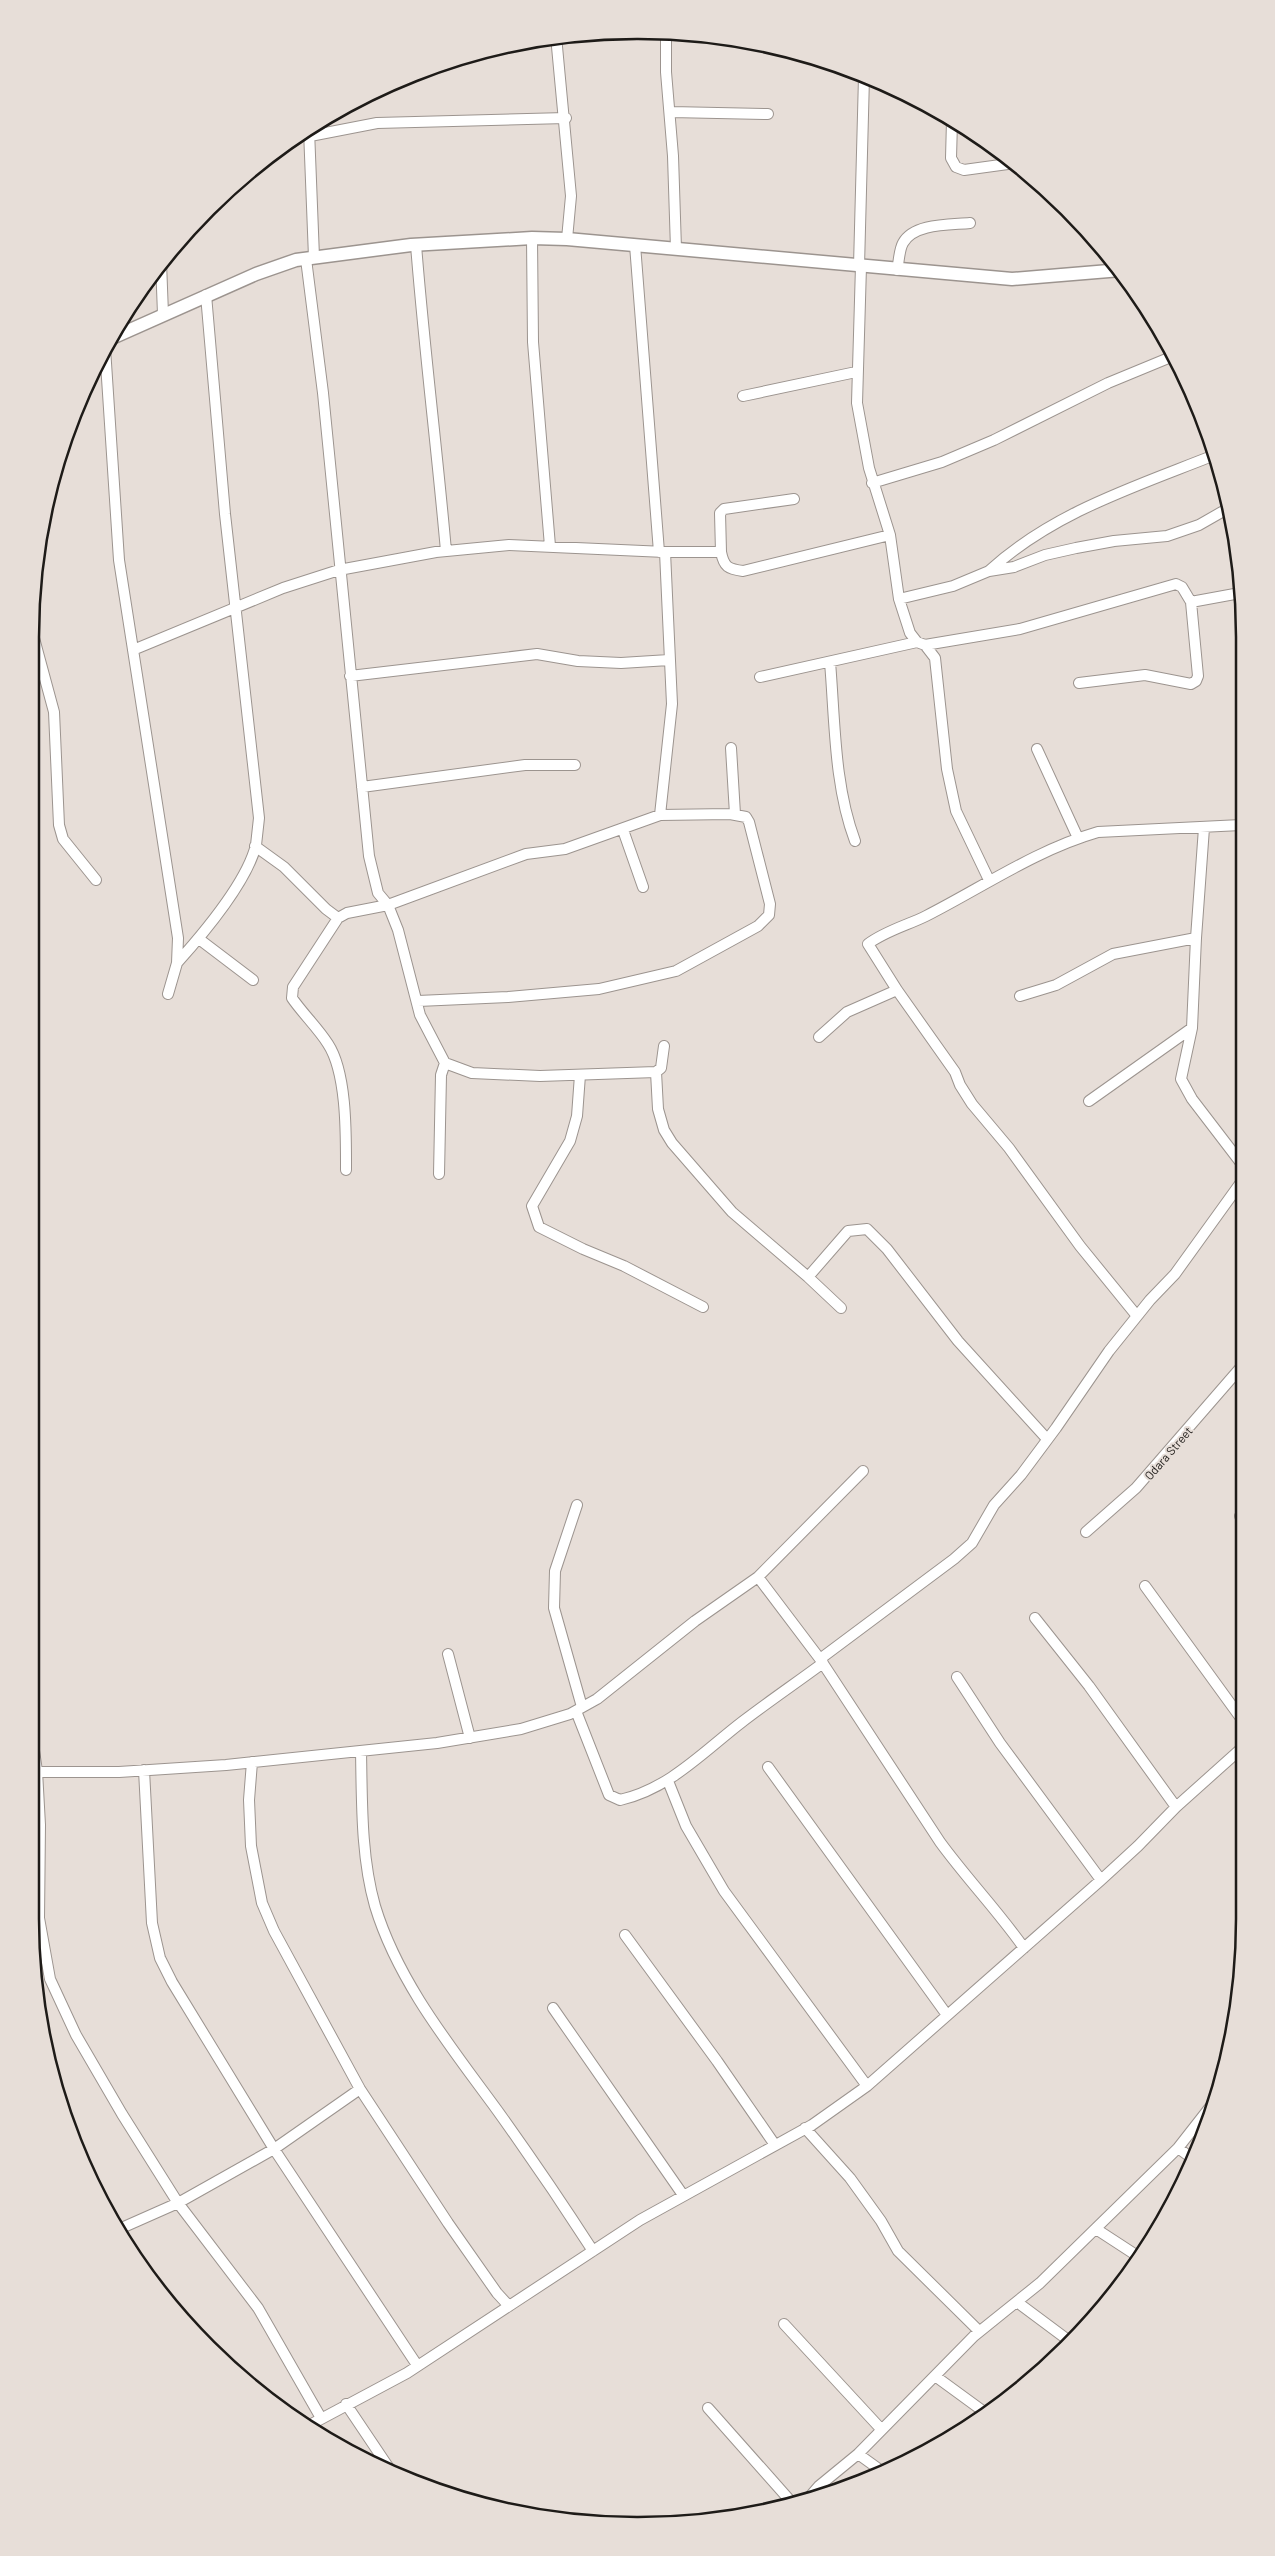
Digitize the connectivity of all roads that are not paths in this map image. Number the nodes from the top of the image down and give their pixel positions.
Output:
1 (666, 40) edge
2 (557, 44) edge
3 (864, 83) edge
4 (671, 112) junction
5 (768, 114) dead end
6 (566, 118) junction
7 (952, 128) edge
8 (318, 132) edge
9 (309, 137) edge
10 (1005, 164) edge
11 (970, 223) dead end
12 (532, 238) junction
13 (567, 239) junction
14 (416, 245) junction
15 (634, 245) junction
16 (676, 249) junction
17 (310, 258) junction
18 (860, 266) junction
19 (1109, 268) edge
20 (897, 270) junction
21 (161, 274) edge
22 (206, 295) junction
23 (163, 314) junction
24 (122, 333) edge
25 (1167, 359) edge
26 (106, 362) edge
27 (856, 372) junction
28 (743, 396) dead end
29 (1208, 458) edge
30 (872, 483) junction
31 (794, 499) dead end
32 (1223, 511) edge
33 (890, 535) junction
34 (550, 546) junction
35 (446, 551) junction
36 (662, 552) junction
37 (721, 552) junction
38 (339, 570) junction
39 (988, 571) junction
40 (1234, 593) edge
41 (899, 598) junction
42 (1191, 602) junction
43 (236, 609) junction
44 (921, 644) junction
45 (133, 650) junction
46 (39, 657) edge
47 (669, 660) junction
48 (830, 662) junction
49 (350, 676) junction
50 (760, 677) dead end
51 (1080, 684) dead end
52 (731, 748) dead end
53 (1037, 749) dead end
54 (574, 765) dead end
55 (362, 787) junction
56 (735, 814) junction
57 (660, 815) junction
58 (1236, 825) edge
59 (1204, 828) junction
60 (623, 830) junction
61 (1078, 838) junction
62 (855, 841) dead end
63 (255, 846) junction
64 (96, 880) dead end
65 (989, 880) junction
66 (643, 886) dead end
67 (388, 905) junction
68 (338, 918) junction
69 (1196, 938) junction
70 (199, 939) junction
71 (177, 963) junction
72 (253, 980) dead end
73 (897, 990) junction
74 (168, 994) dead end
75 (1020, 996) dead end
76 (418, 1001) junction
77 (1192, 1028) junction
78 (819, 1037) dead end
79 (664, 1046) dead end
80 (445, 1063) junction
81 (656, 1072) junction
82 (580, 1075) junction
83 (1089, 1101) dead end
84 (1236, 1155) edge
85 (346, 1170) dead end
86 (439, 1174) dead end
87 (1236, 1190) edge
88 (808, 1278) junction
89 (703, 1307) dead end
90 (841, 1308) dead end
91 (1137, 1316) junction
92 (1236, 1373) edge
93 (1048, 1439) junction
94 (863, 1471) dead end
95 (576, 1505) dead end
96 (1086, 1532) dead end
97 (758, 1577) junction
98 (1145, 1586) dead end
99 (1035, 1618) dead end
100 (448, 1654) dead end
101 (821, 1661) junction
102 (957, 1677) dead end
103 (579, 1709) junction
104 (1236, 1711) edge
105 (470, 1738) junction
106 (361, 1751) junction
107 (1236, 1753) edge
108 (252, 1762) junction
109 (768, 1767) dead end
110 (144, 1770) junction
111 (39, 1772) edge
112 (668, 1781) junction
113 (1176, 1807) junction
114 (39, 1816) edge
115 (39, 1872) edge
116 (1101, 1880) junction
117 (39, 1924) edge
118 (625, 1935) dead end
119 (1024, 1948) junction
120 (553, 2008) dead end
121 (947, 2015) junction
122 (867, 2086) junction
123 (360, 2089) junction
124 (1202, 2118) edge
125 (805, 2128) junction
126 (775, 2145) junction
127 (1178, 2148) junction
128 (274, 2149) junction
129 (1188, 2155) edge
130 (683, 2195) junction
131 (178, 2203) junction
132 (125, 2227) edge
133 (1096, 2228) junction
134 (594, 2251) junction
135 (1133, 2254) edge
136 (1017, 2302) junction
137 (510, 2306) junction
138 (784, 2324) dead end
139 (979, 2332) junction
140 (1065, 2338) edge
141 (417, 2365) junction
142 (935, 2376) junction
143 (346, 2404) junction
144 (708, 2408) dead end
145 (980, 2409) edge
146 (321, 2418) junction
147 (314, 2422) edge
148 (881, 2429) junction
149 (858, 2454) junction
150 (384, 2461) edge
151 (877, 2468) edge
152 (816, 2489) edge
153 (788, 2498) edge

1 - 4 street
2 - 6 street
3 - 18 street
4 - 5 street
4 - 16 street
6 - 8 street
6 - 13 street
7 - 10 street
9 - 17 street
11 - 20 street
12 - 13 street
12 - 14 street
12 - 34 street
13 - 15 street
14 - 17 street
14 - 35 street
15 - 16 street
15 - 36 street
16 - 18 street
17 - 22 street
17 - 38 street
18 - 20 street
18 - 27 street
19 - 20 street
21 - 23 street
22 - 23 street
22 - 43 street
23 - 24 street
25 - 30 street
26 - 45 street
27 - 28 street
27 - 30 street
29 - 39 street
30 - 33 street
31 - 37 street
32 - 39 street
33 - 37 street
33 - 41 street
34 - 35 street
34 - 36 street
35 - 38 street
36 - 37 street
36 - 47 street
38 - 43 street
38 - 49 street
39 - 41 street
40 - 42 street
41 - 44 street
42 - 44 street
42 - 51 street
43 - 45 street
43 - 63 street
44 - 48 street
44 - 65 street
45 - 71 street
46 - 64 street
47 - 49 street
47 - 57 street
48 - 50 street
48 - 62 street
49 - 55 street
52 - 56 street
53 - 61 street
54 - 55 street
55 - 67 street
56 - 57 street
56 - 76 street
57 - 60 street
58 - 59 street
59 - 61 street
59 - 69 street
60 - 66 street
60 - 67 street
61 - 65 street
63 - 68 street
63 - 70 street
65 - 73 street
67 - 68 street
67 - 76 street
68 - 85 street
69 - 75 street
69 - 77 street
70 - 71 street
70 - 72 street
71 - 74 street
73 - 78 street
73 - 91 street
76 - 80 street
77 - 83 street
77 - 84 street
79 - 81 street
80 - 82 street
80 - 86 street
81 - 82 street
81 - 88 street
82 - 89 street
87 - 91 street
88 - 90 street
88 - 93 street
91 - 93 street
92 - 96 street, Odara Street
93 - 101 street
94 - 97 street
95 - 103 street
97 - 101 street
97 - 103 street
98 - 104 street
99 - 113 street
100 - 105 street
101 - 112 street
101 - 119 street
102 - 116 street
103 - 105 street
103 - 112 street
105 - 106 street
106 - 108 street
106 - 134 street
107 - 113 street
108 - 110 street
108 - 123 street
109 - 121 street
110 - 111 street
110 - 128 street
112 - 122 street
113 - 116 street
114 - 115 street
116 - 119 street
117 - 131 street
118 - 126 street
119 - 121 street
120 - 130 street
121 - 122 street
122 - 125 street
123 - 128 street
123 - 137 street
124 - 127 street
125 - 126 street
125 - 139 street
126 - 130 street
127 - 129 street
127 - 133 street
128 - 131 street
128 - 141 street
130 - 134 street
131 - 132 street
131 - 146 street
133 - 135 street
133 - 136 street
134 - 137 street
136 - 139 street
136 - 140 street
137 - 141 street
138 - 148 street
139 - 142 street
141 - 143 street
142 - 145 street
142 - 148 street
143 - 146 street
143 - 150 street
144 - 153 street
146 - 147 street
148 - 149 street
149 - 151 street
149 - 152 street

